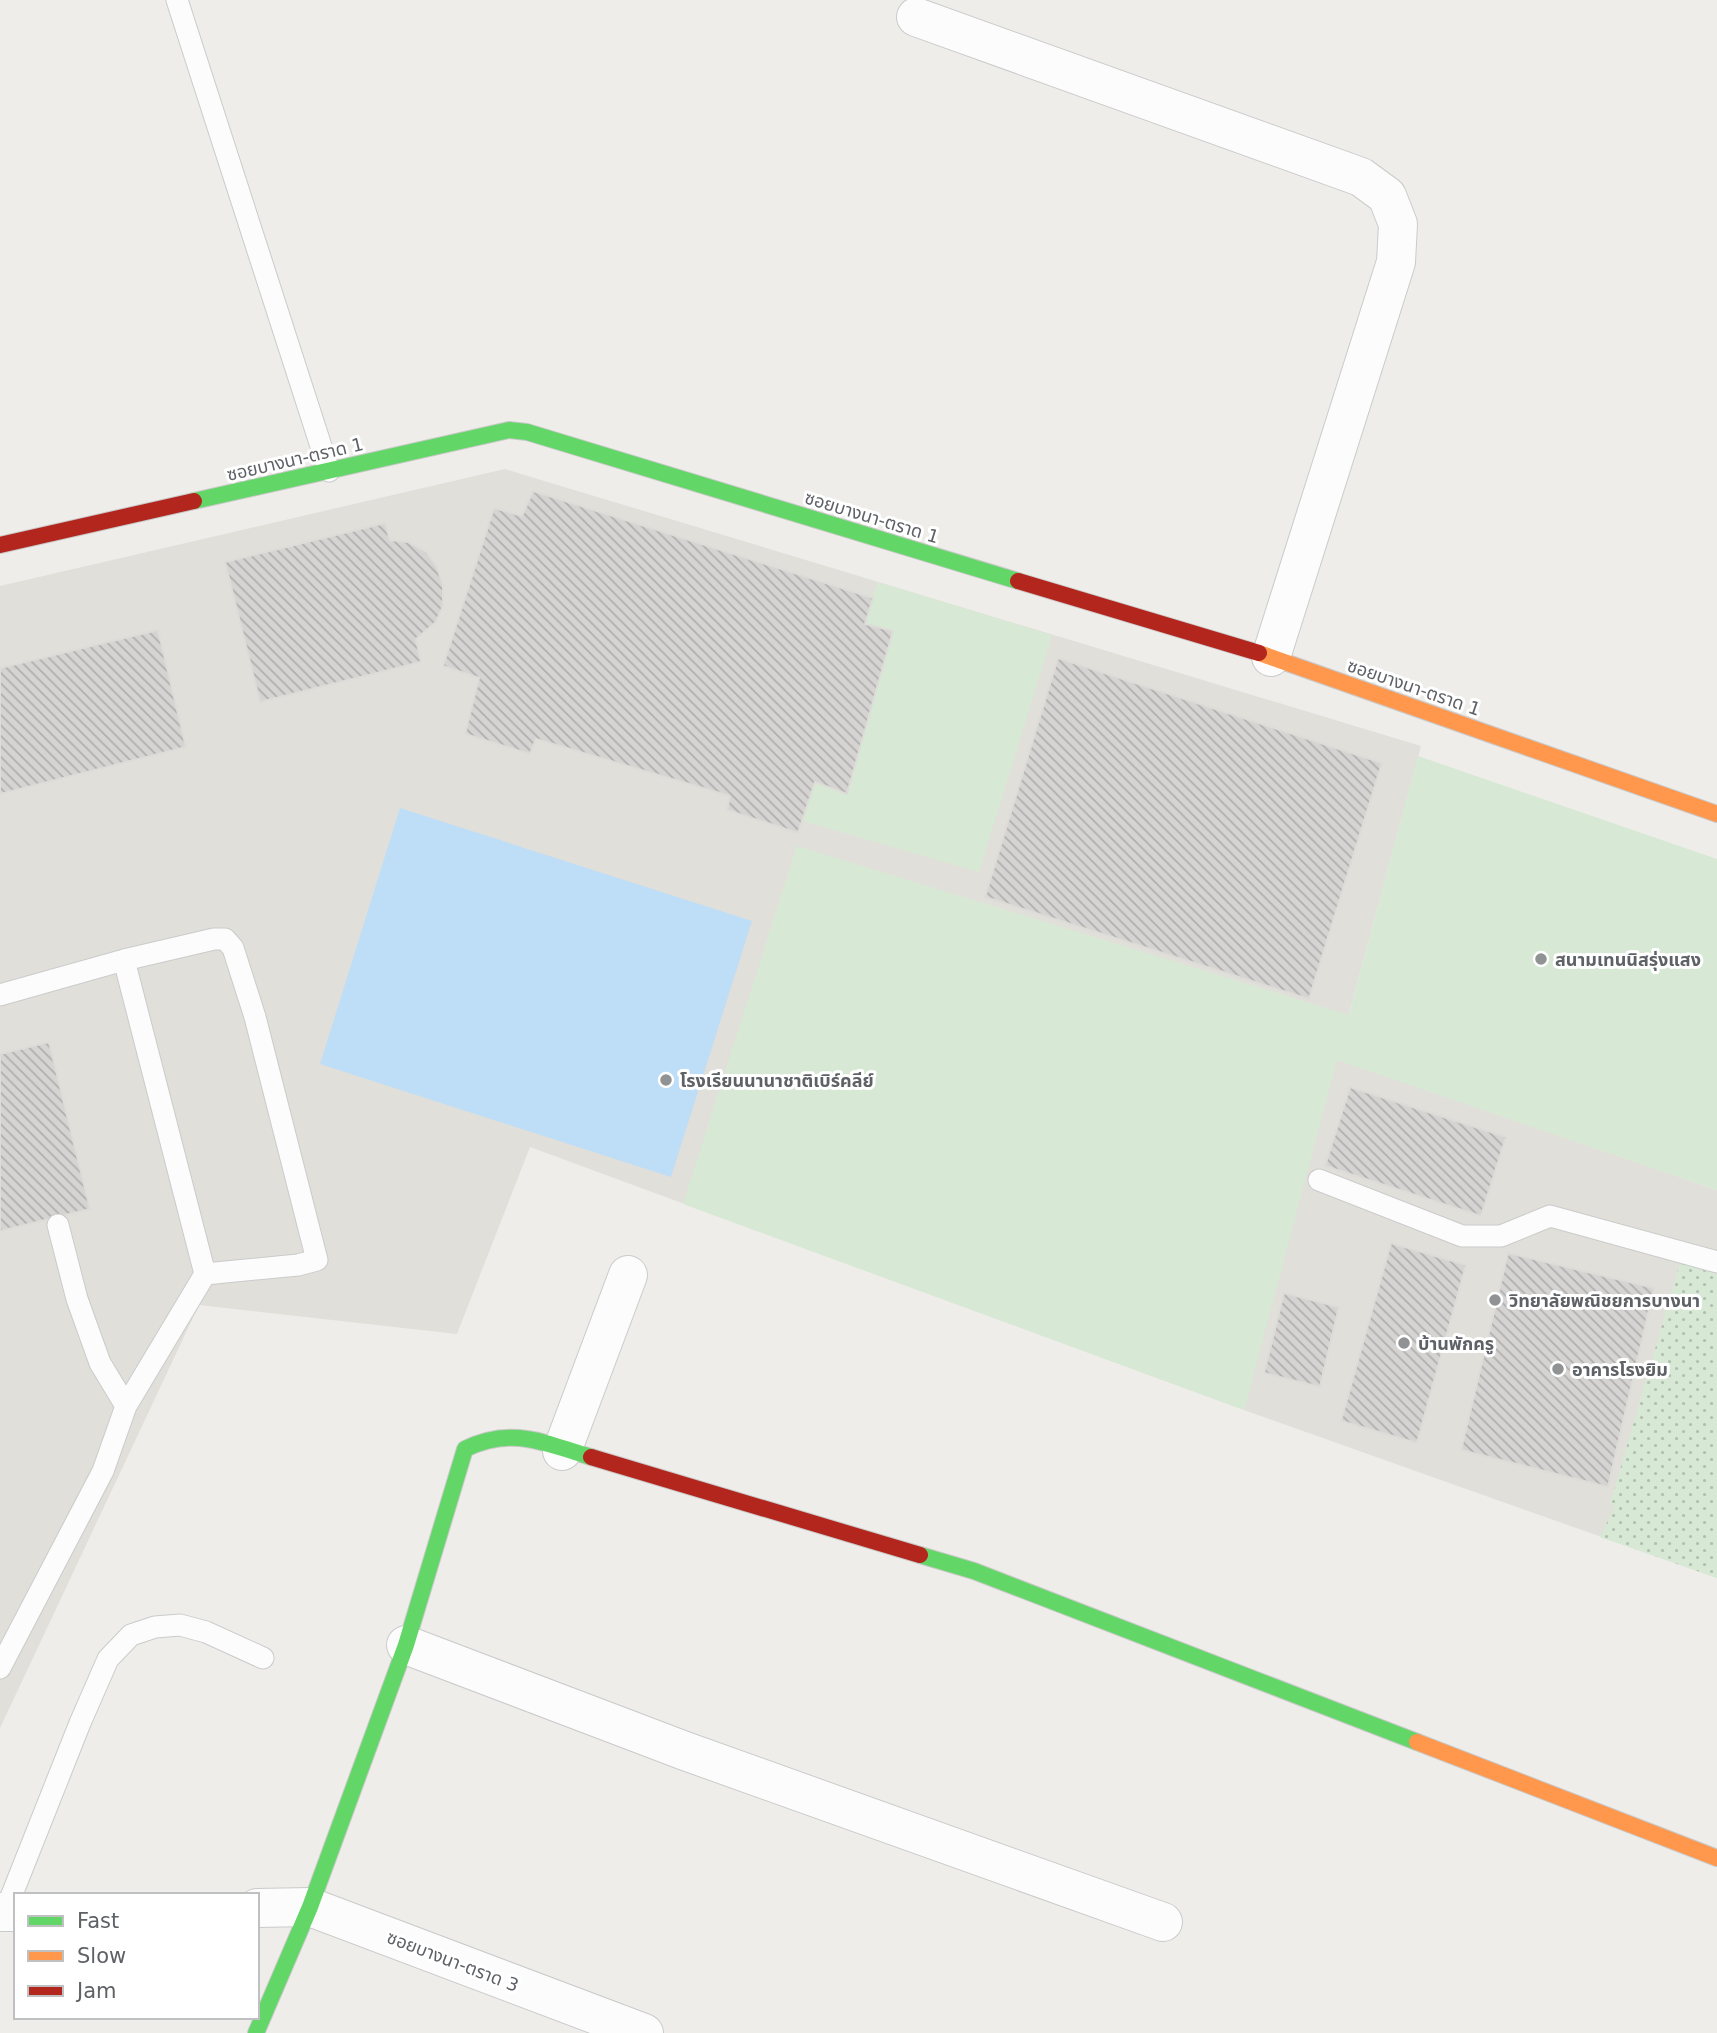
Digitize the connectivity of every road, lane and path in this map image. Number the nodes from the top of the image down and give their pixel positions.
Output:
1 (177, 0) edge
2 (916, 17) dead end
3 (329, 471) junction
4 (0, 545) edge
5 (1271, 657) junction
6 (1717, 814) edge
7 (124, 960) junction
8 (0, 995) edge
9 (1319, 1180) dead end
10 (58, 1225) dead end
11 (1717, 1262) edge
12 (205, 1273) junction
13 (628, 1275) dead end
14 (126, 1406) junction
15 (562, 1451) junction
16 (406, 1645) junction
17 (263, 1658) dead end
18 (0, 1668) edge
19 (1717, 1858) edge
20 (14, 1893) edge
21 (14, 1894) edge
22 (310, 1907) junction
23 (259, 1908) edge
24 (7, 1912) edge
25 (1163, 1922) dead end
26 (256, 2033) edge
27 (645, 2033) edge

1 - 3 lane
2 - 5 street
3 - 4 street, ซอยบางนา-ตราด 1
3 - 5 street, ซอยบางนา-ตราด 1
5 - 6 street, ซอยบางนา-ตราด 1
7 - 8 lane
7 - 12 lane
7 - 12 lane
9 - 11 lane
10 - 14 lane
12 - 14 lane
13 - 15 street
14 - 18 lane
15 - 16 street
15 - 19 street
16 - 22 street
16 - 25 street
17 - 20 lane
21 - 24 lane
22 - 23 street, ซอยบางนา-ตราด 3
22 - 26 street
22 - 27 street, ซอยบางนา-ตราด 3

